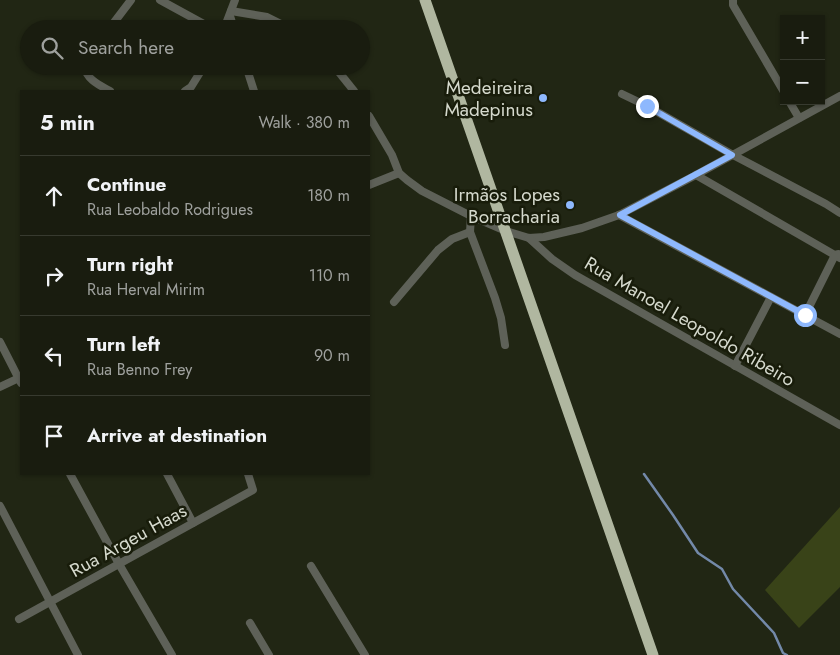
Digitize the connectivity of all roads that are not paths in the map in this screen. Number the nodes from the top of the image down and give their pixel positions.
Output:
1 (131, 0) edge
2 (160, 0) edge
3 (235, 0) edge
4 (425, 0) edge
5 (733, 0) edge
6 (230, 14) junction
7 (116, 20) edge
8 (197, 20) edge
9 (228, 20) edge
10 (232, 20) edge
11 (272, 20) edge
12 (88, 75) edge
13 (198, 75) edge
14 (249, 75) edge
15 (341, 75) edge
16 (780, 85) edge
17 (108, 90) edge
18 (186, 90) edge
19 (254, 90) edge
20 (353, 90) edge
21 (622, 94) dead end
22 (840, 96) edge
23 (791, 105) edge
24 (370, 118) edge
25 (799, 118) junction
26 (732, 155) junction
27 (399, 173) junction
28 (696, 175) junction
29 (370, 185) edge
30 (840, 213) edge
31 (620, 215) junction
32 (471, 216) junction
33 (506, 231) junction
34 (470, 232) junction
35 (529, 238) junction
36 (838, 255) edge
37 (771, 297) junction
38 (394, 302) dead end
39 (805, 315) junction
40 (840, 334) edge
41 (0, 342) edge
42 (505, 345) dead end
43 (735, 366) junction
44 (20, 379) edge
45 (0, 387) edge
46 (840, 425) edge
47 (71, 475) edge
48 (168, 475) edge
49 (248, 475) edge
50 (0, 506) edge
51 (193, 523) junction
52 (119, 564) junction
53 (311, 566) dead end
54 (50, 602) junction
55 (19, 619) dead end
56 (250, 623) dead end
57 (78, 655) edge
58 (172, 655) edge
59 (269, 655) edge
60 (365, 655) edge
61 (652, 655) edge

1 - 7 street
2 - 8 street
3 - 6 street
4 - 33 highway
5 - 16 street
6 - 9 street
6 - 10 street
6 - 11 street
12 - 17 street
13 - 18 street
14 - 19 street
15 - 20 street
21 - 26 street
22 - 25 street
23 - 25 street
24 - 27 street
25 - 26 street
26 - 28 street
26 - 30 street
27 - 29 street
27 - 32 street
28 - 31 street
28 - 36 street
31 - 35 street
31 - 37 street
32 - 33 street
32 - 34 street
33 - 35 street
33 - 61 highway
34 - 38 street
34 - 42 street
35 - 43 street, Rua Manoel Leopoldo Ribeiro
36 - 39 street
37 - 39 street
37 - 43 street
39 - 40 street
41 - 44 street
43 - 46 street, Rua Manoel Leopoldo Ribeiro
44 - 45 street
47 - 52 street
48 - 51 street
49 - 51 street, Rua Argeu Haas
50 - 54 street
51 - 52 street, Rua Argeu Haas
52 - 54 street, Rua Argeu Haas
52 - 58 street
53 - 60 street
54 - 55 street, Rua Argeu Haas
54 - 57 street
56 - 59 street

